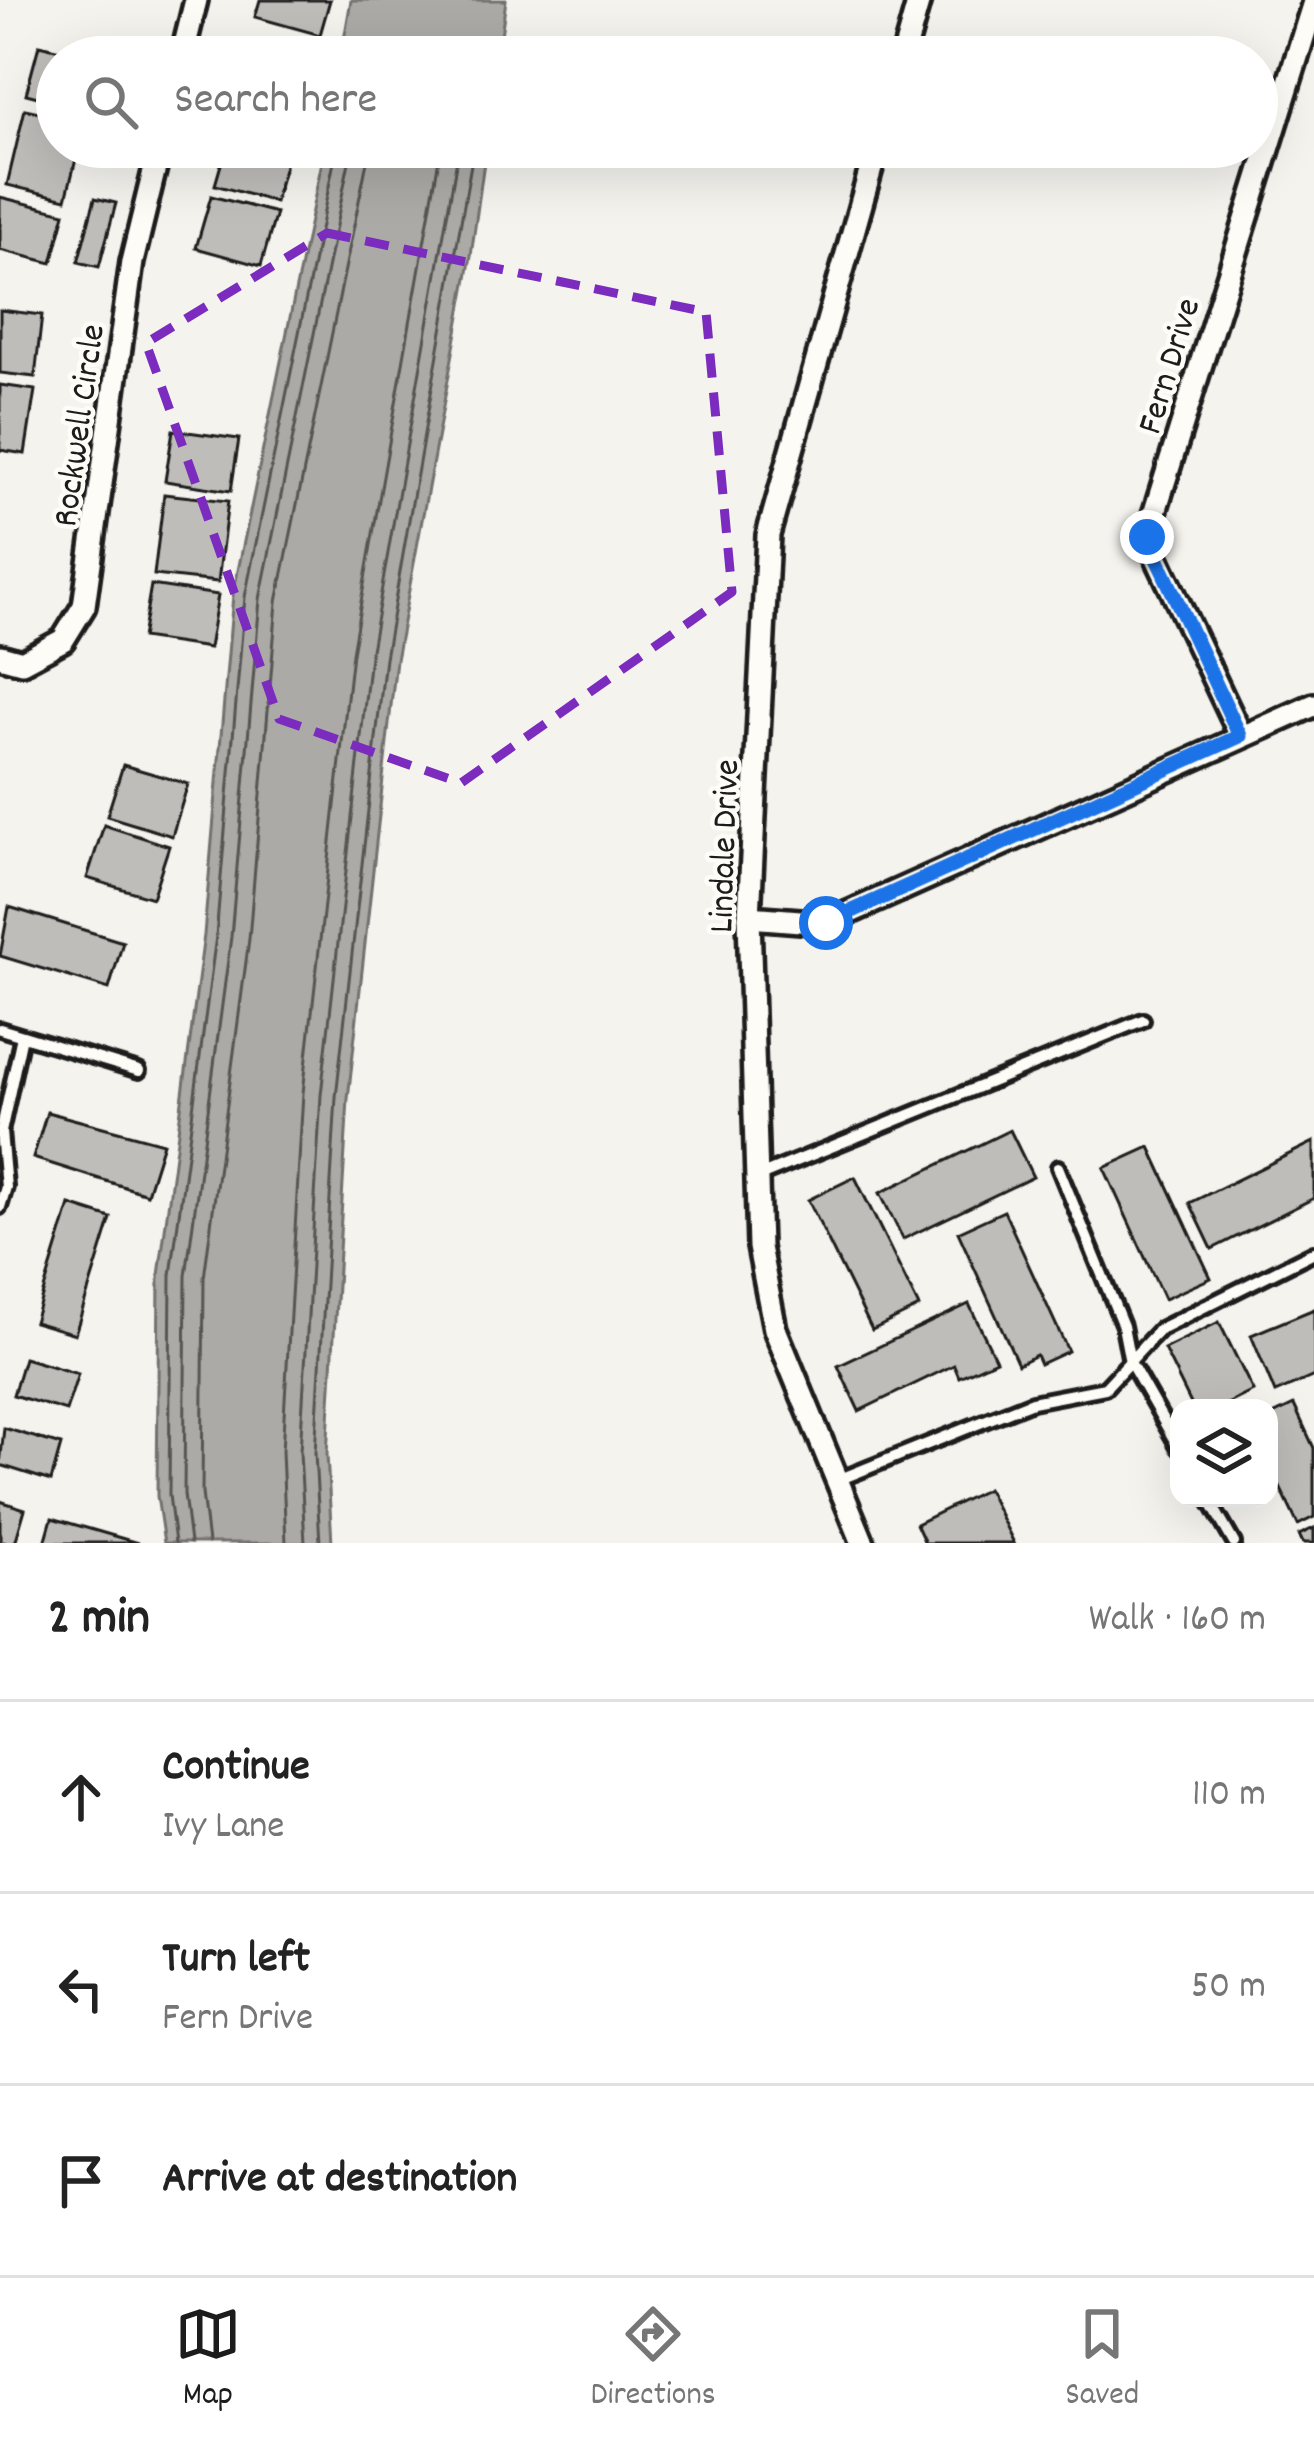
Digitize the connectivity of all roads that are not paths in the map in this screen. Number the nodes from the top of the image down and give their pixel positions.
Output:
1 (196, 0) edge
2 (919, 0) edge
3 (1314, 2) edge
4 (187, 36) edge
5 (909, 36) edge
6 (1278, 117) edge
7 (155, 168) edge
8 (872, 168) edge
9 (1262, 168) edge
10 (0, 656) edge
11 (1314, 705) edge
12 (1240, 736) junction
13 (749, 917) junction
14 (1143, 1020) dead end
15 (0, 1030) edge
16 (22, 1036) junction
17 (139, 1071) dead end
18 (1058, 1167) dead end
19 (757, 1177) junction
20 (0, 1207) edge
21 (1314, 1252) edge
22 (1130, 1363) junction
23 (1170, 1432) edge
24 (836, 1481) junction
25 (1213, 1507) edge
26 (863, 1543) edge
27 (1234, 1543) edge

1 - 4 street
2 - 5 street
3 - 6 street, Fern Drive
7 - 10 street, Rockwell Circle
8 - 13 street, Lindale Drive
9 - 12 street, Fern Drive
11 - 12 street
12 - 13 street
13 - 19 street, Lindale Drive
14 - 19 lane
15 - 16 lane
16 - 17 lane
16 - 20 lane
18 - 22 lane
19 - 24 street, Lindale Drive
21 - 22 lane
22 - 23 lane
22 - 24 lane
24 - 26 street, Lindale Drive
25 - 27 lane

